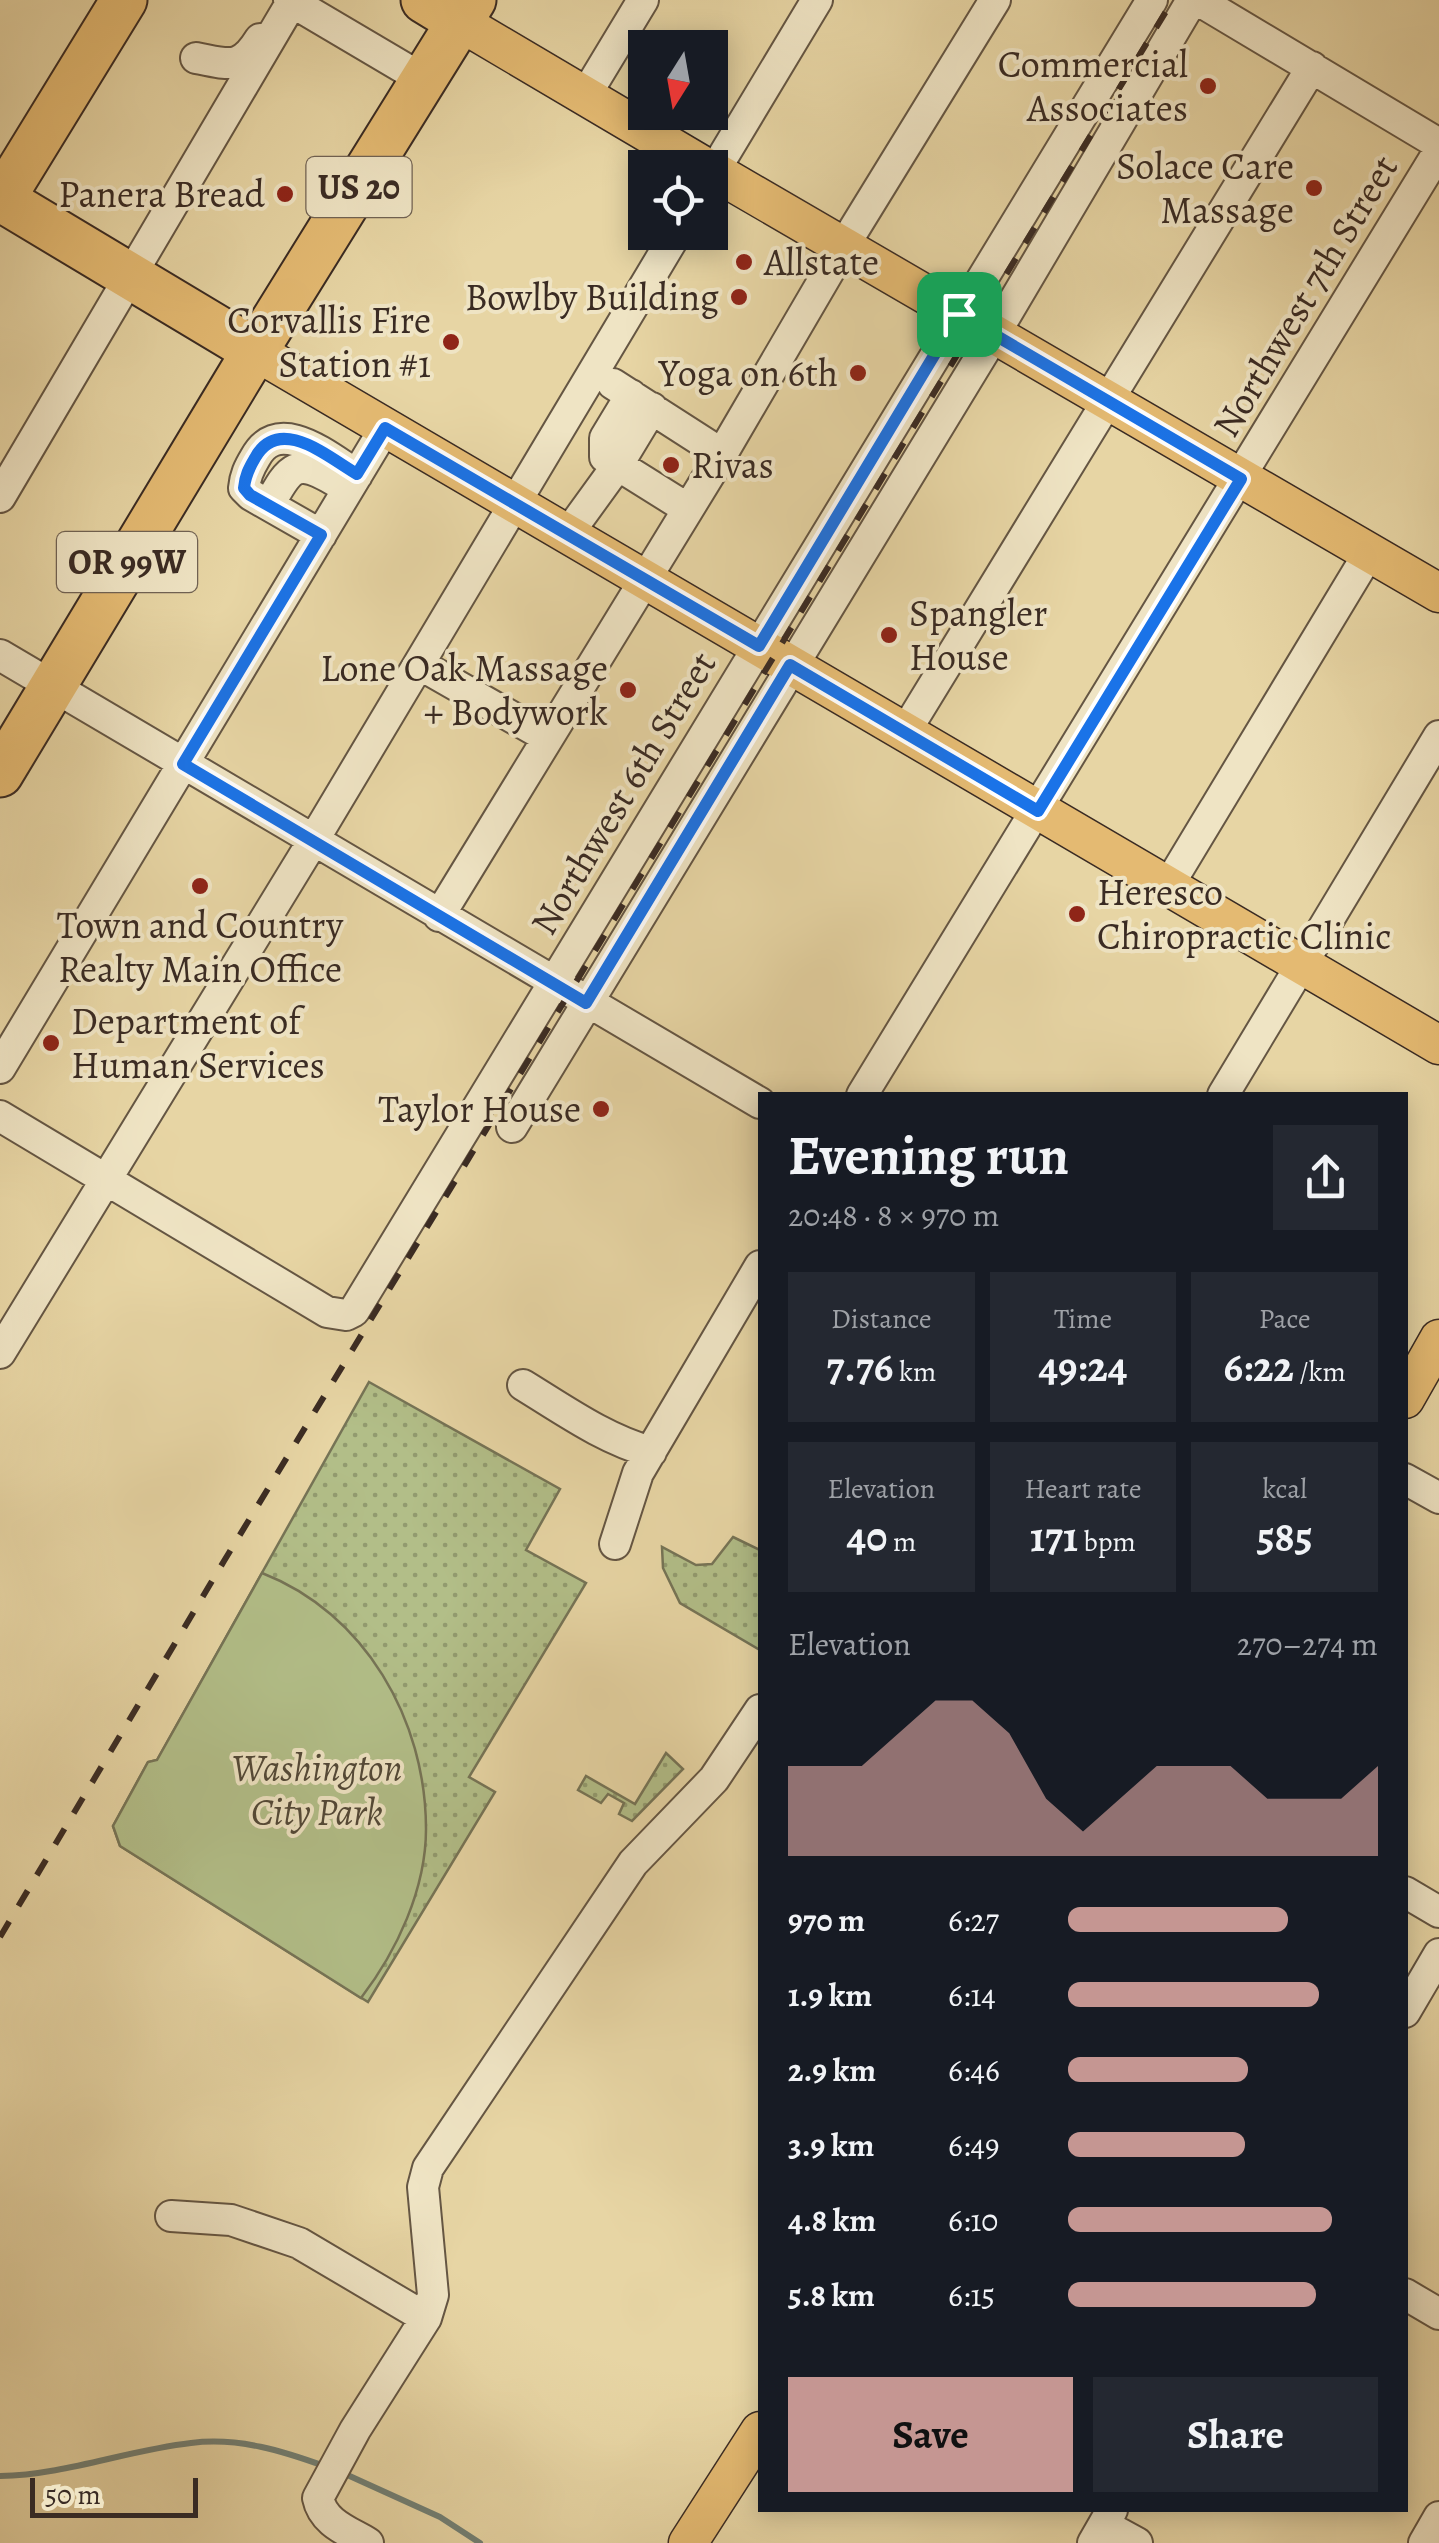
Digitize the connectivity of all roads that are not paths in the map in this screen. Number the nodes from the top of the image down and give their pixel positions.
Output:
1 (124, 0) edge
2 (286, 0) edge
3 (643, 0) edge
4 (817, 0) edge
5 (995, 0) edge
6 (1152, 0) edge
7 (1195, 0) edge
8 (452, 7) edge
9 (196, 58) dead end
10 (1312, 68) junction
11 (426, 80) junction
12 (585, 96) junction
13 (1439, 148) edge
14 (675, 150) edge
15 (723, 150) edge
16 (728, 181) edge
17 (0, 200) edge
18 (844, 247) junction
19 (666, 250) edge
20 (130, 276) junction
21 (959, 314) junction
22 (994, 335) junction
23 (255, 351) junction
24 (594, 372) junction
25 (1106, 400) junction
26 (644, 403) junction
27 (385, 428) junction
28 (722, 454) junction
29 (624, 467) junction
30 (1241, 479) junction
31 (353, 482) junction
32 (0, 497) edge
33 (514, 504) junction
34 (688, 509) junction
35 (567, 534) junction
36 (321, 535) junction
37 (1369, 553) junction
38 (644, 580) junction
39 (1439, 593) edge
40 (0, 655) edge
41 (775, 655) junction
42 (419, 664) junction
43 (52, 686) junction
44 (905, 732) junction
45 (1439, 736) edge
46 (547, 737) junction
47 (183, 764) junction
48 (0, 774) edge
49 (1038, 811) junction
50 (313, 841) junction
51 (1168, 886) junction
52 (438, 916) junction
53 (1302, 964) junction
54 (554, 984) junction
55 (586, 1003) junction
56 (1439, 1045) edge
57 (0, 1068) edge
58 (864, 1092) edge
59 (1225, 1092) edge
60 (758, 1103) edge
61 (0, 1116) edge
62 (512, 1127) dead end
63 (106, 1179) junction
64 (758, 1269) edge
65 (1439, 1339) edge
66 (0, 1352) edge
67 (523, 1385) dead end
68 (1408, 1394) edge
69 (651, 1452) junction
70 (1408, 1481) edge
71 (1439, 1498) edge
72 (614, 1544) dead end
73 (758, 1713) edge
74 (1408, 1894) edge
75 (1439, 1912) edge
76 (1439, 1954) edge
77 (1408, 2007) edge
78 (171, 2216) dead end
79 (1408, 2296) edge
80 (1439, 2314) edge
81 (426, 2318) junction
82 (758, 2434) edge
83 (1439, 2518) edge
84 (1103, 2526) edge
85 (368, 2543) edge
86 (688, 2543) edge
87 (1137, 2543) edge
88 (1424, 2543) edge

1 - 17 highway
2 - 9 street
2 - 11 street
2 - 20 street
3 - 12 street
4 - 15 street
5 - 18 street
6 - 21 street, Northwest 6th Street
7 - 10 street
7 - 22 street, Northwest 6th Street
8 - 11 highway, US 20
8 - 12 main road
10 - 13 street
10 - 25 street
11 - 23 highway, US 20
12 - 14 main road
13 - 30 street, Northwest 7th Street
16 - 18 main road
17 - 20 highway
18 - 21 main road
18 - 28 street
19 - 24 street
20 - 23 highway
20 - 32 street
21 - 22 main road
21 - 41 street, Northwest 6th Street
22 - 25 main road
22 - 41 street, Northwest 6th Street
23 - 27 main road
23 - 43 highway, OR 99W
24 - 26 street
24 - 33 street
25 - 30 main road
25 - 44 street
26 - 28 street
26 - 29 street
27 - 31 street
27 - 33 main road
28 - 34 street
29 - 34 street
29 - 35 street
30 - 37 main road
30 - 49 street, Northwest 7th Street
31 - 36 street
31 - 36 street
33 - 35 main road
33 - 42 street
34 - 38 street
35 - 38 main road
36 - 47 street
37 - 39 main road
37 - 51 street
38 - 41 main road
38 - 46 street
40 - 43 street
41 - 44 main road
41 - 54 street, Northwest 6th Street
41 - 55 street, Northwest 6th Street
42 - 46 street
42 - 50 street
43 - 47 street
43 - 48 highway, OR 99W
44 - 49 main road
45 - 53 street
46 - 52 street
47 - 50 street
47 - 57 street
49 - 51 main road
49 - 58 street, Northwest 7th Street
50 - 52 street
50 - 63 street
51 - 53 main road
52 - 54 street
53 - 56 main road
53 - 59 street
54 - 55 street
54 - 63 street, Northwest 6th Street
55 - 60 street
55 - 62 street, Northwest 6th Street
61 - 63 street
63 - 66 street
64 - 69 street
65 - 68 main road
67 - 69 street
69 - 72 street
70 - 71 street
73 - 81 street
74 - 75 street
76 - 77 street
78 - 81 street
79 - 80 street
81 - 85 street
82 - 86 main road
83 - 88 street
84 - 87 street

